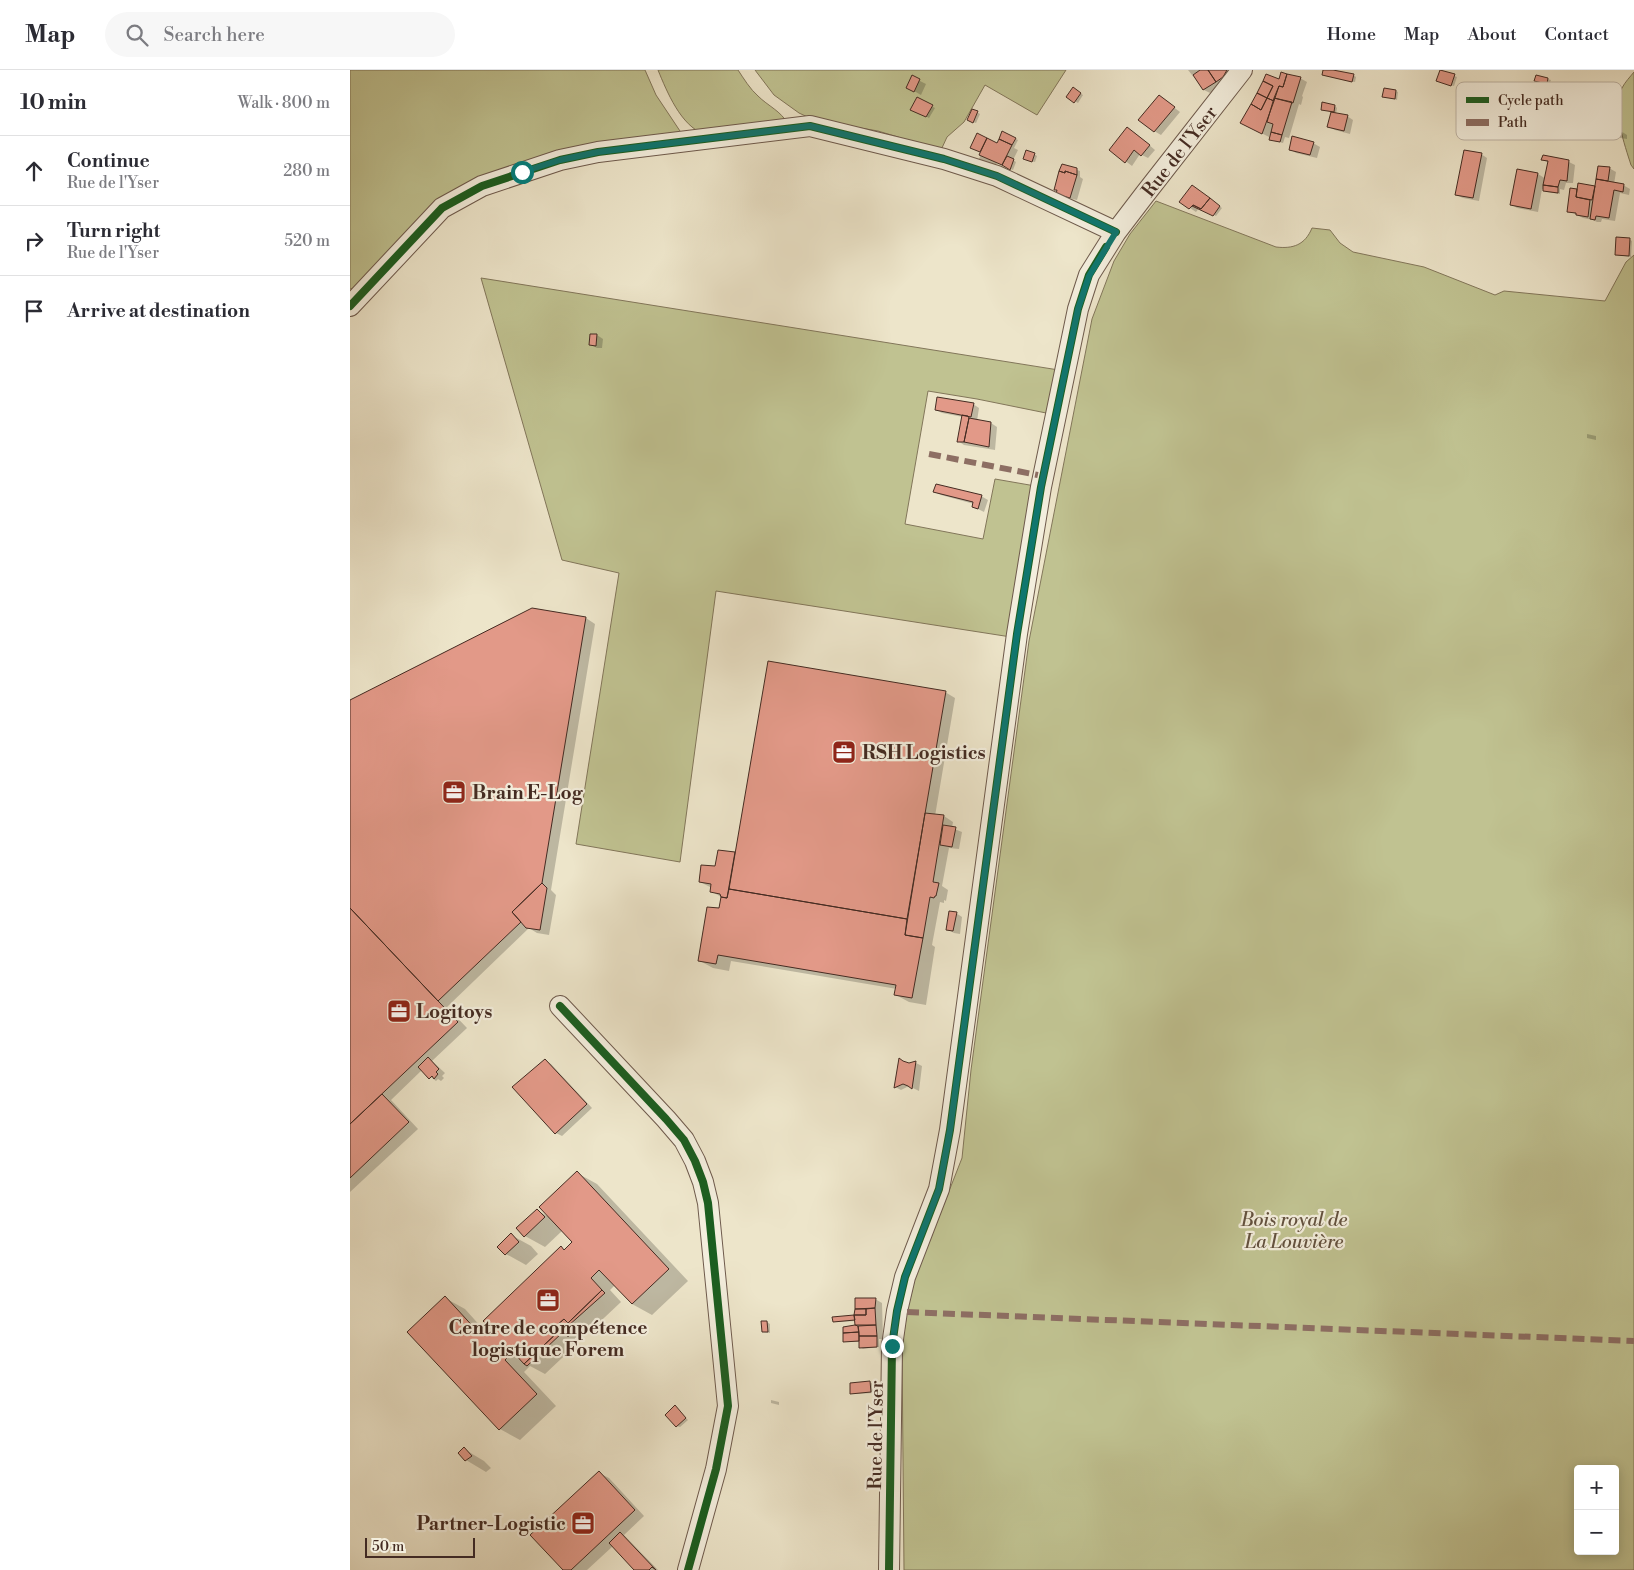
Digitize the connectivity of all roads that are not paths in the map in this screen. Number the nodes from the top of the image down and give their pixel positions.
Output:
1 (1242, 70) edge
2 (1116, 232) junction
3 (350, 306) edge
4 (560, 1006) dead end
5 (688, 1570) edge
6 (890, 1570) edge

1 - 2 street, Rue de l'Yser
2 - 3 street
2 - 6 street, Rue de l'Yser
4 - 5 street

